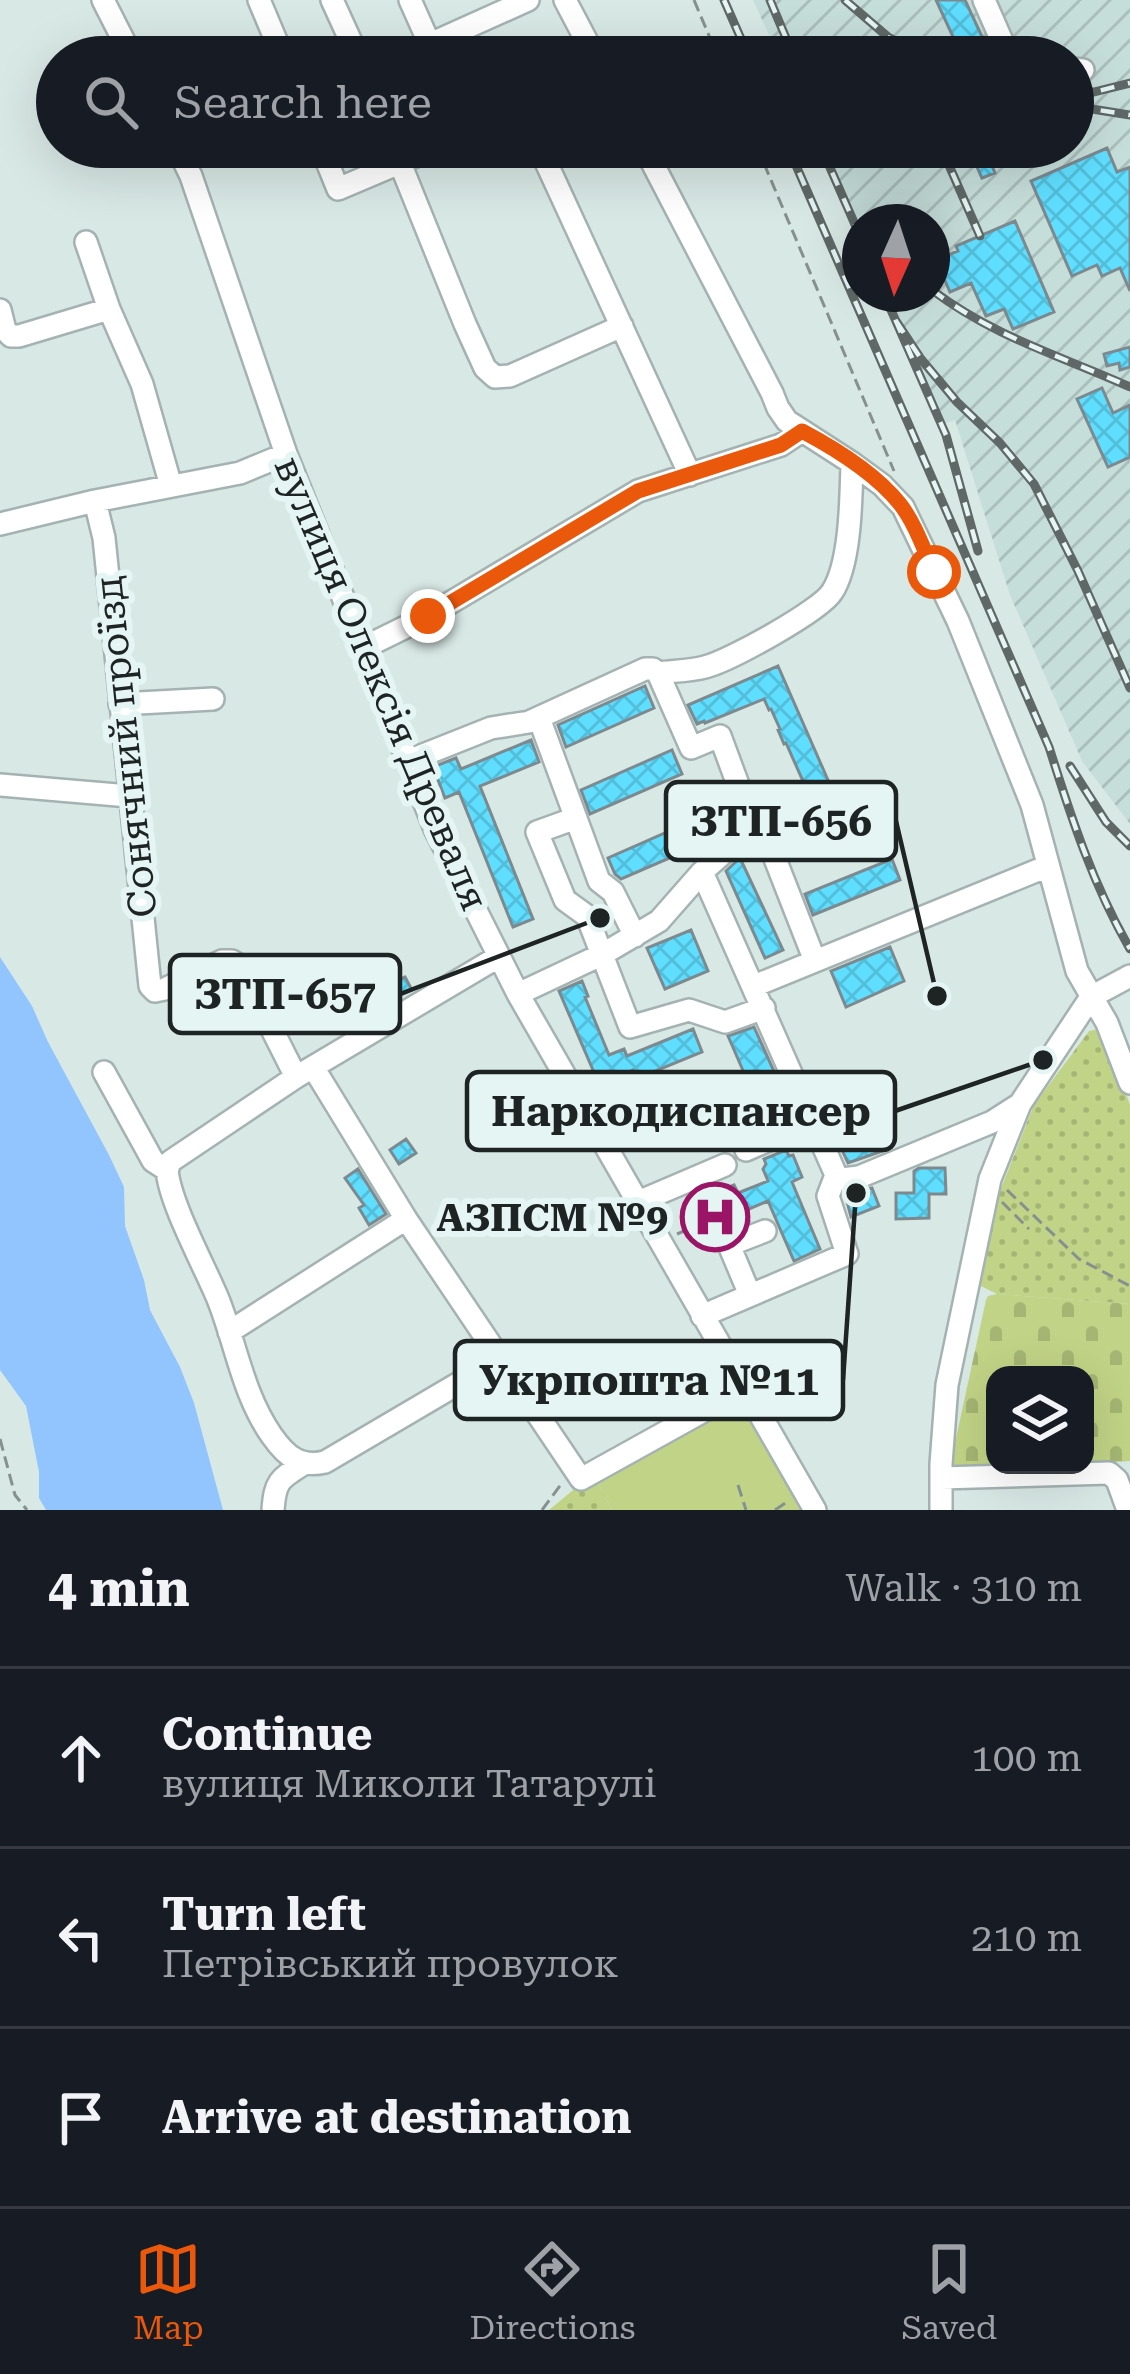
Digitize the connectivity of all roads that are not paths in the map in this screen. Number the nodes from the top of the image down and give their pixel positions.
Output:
1 (103, 0) edge
2 (259, 0) edge
3 (332, 0) edge
4 (410, 0) edge
5 (528, 0) edge
6 (565, 0) edge
7 (984, 0) edge
8 (482, 10) edge
9 (121, 36) edge
10 (274, 36) edge
11 (348, 36) edge
12 (426, 36) edge
13 (450, 36) edge
14 (584, 36) edge
15 (1000, 36) edge
16 (186, 168) edge
17 (330, 168) edge
18 (388, 168) edge
19 (402, 168) edge
20 (549, 168) edge
21 (655, 168) edge
22 (86, 242) dead end
23 (110, 309) junction
24 (0, 310) edge
25 (622, 326) junction
26 (802, 431) junction
27 (286, 454) junction
28 (852, 463) junction
29 (690, 475) junction
30 (171, 486) junction
31 (94, 500) junction
32 (0, 524) edge
33 (363, 648) junction
34 (658, 673) junction
35 (213, 699) dead end
36 (120, 704) junction
37 (538, 718) junction
38 (408, 761) junction
39 (0, 784) edge
40 (129, 796) junction
41 (576, 818) junction
42 (736, 841) junction
43 (1048, 866) junction
44 (702, 872) junction
45 (599, 881) junction
46 (565, 900) junction
47 (635, 937) junction
48 (603, 954) junction
49 (498, 957) junction
50 (815, 961) junction
51 (1130, 976) edge
52 (754, 986) junction
53 (518, 994) junction
54 (1091, 997) junction
55 (764, 1008) junction
56 (104, 1072) dead end
57 (304, 1072) junction
58 (1130, 1083) edge
59 (1020, 1104) junction
60 (812, 1121) junction
61 (746, 1150) dead end
62 (715, 1169) road end
63 (167, 1170) junction
64 (836, 1175) junction
65 (636, 1203) junction
66 (406, 1219) junction
67 (765, 1232) dead end
68 (750, 1295) junction
69 (702, 1316) junction
70 (229, 1332) junction
71 (500, 1359) junction
72 (745, 1388) junction
73 (302, 1465) junction
74 (941, 1478) junction
75 (273, 1510) edge
76 (815, 1510) edge
77 (941, 1510) edge
78 (1128, 1510) edge

1 - 9 street
2 - 10 street
3 - 11 street
4 - 12 street
5 - 8 street
6 - 14 street
7 - 15 street
8 - 13 street
16 - 27 street, вулиця Олексія Древаля
17 - 18 street
19 - 25 street
20 - 25 street
21 - 26 street
22 - 23 street
23 - 24 street
23 - 30 street
25 - 29 street
26 - 28 street
26 - 29 street
27 - 30 street
27 - 33 street, вулиця Олексія Древаля
28 - 34 street
28 - 43 street
29 - 33 street
30 - 31 street
31 - 32 street
31 - 36 street, Сонячний проїзд
33 - 38 street, вулиця Олексія Древаля
34 - 37 street
34 - 42 street
35 - 36 street
36 - 40 street, Сонячний проїзд
37 - 38 street
37 - 41 street
38 - 49 street, вулиця Олексія Древаля
39 - 40 street
40 - 57 street, Сонячний проїзд
41 - 45 street
41 - 46 street
42 - 44 street
42 - 50 street
43 - 50 street
43 - 54 street
44 - 47 street
44 - 52 street
45 - 46 street
45 - 47 street
46 - 48 street
47 - 48 street
48 - 53 street
48 - 55 street
49 - 53 street, вулиця Олексія Древаля
49 - 57 street
50 - 52 street
51 - 54 street
52 - 55 street
53 - 65 street, вулиця Олексія Древаля
54 - 58 street
54 - 59 street
55 - 60 street
56 - 63 street
57 - 63 street
57 - 66 street, Сонячний проїзд
59 - 64 street
59 - 74 street
60 - 61 street
60 - 64 street
62 - 65 street
63 - 70 street
64 - 68 street
65 - 69 street, вулиця Олексія Древаля
66 - 70 street
66 - 71 street, Сонячний проїзд
67 - 68 street
68 - 69 street
69 - 72 street, вулиця Олексія Древаля
70 - 73 street
71 - 72 street, Сонячний проїзд
71 - 73 street
72 - 76 street, вулиця Олексія Древаля
73 - 75 street
74 - 77 street
74 - 78 street

